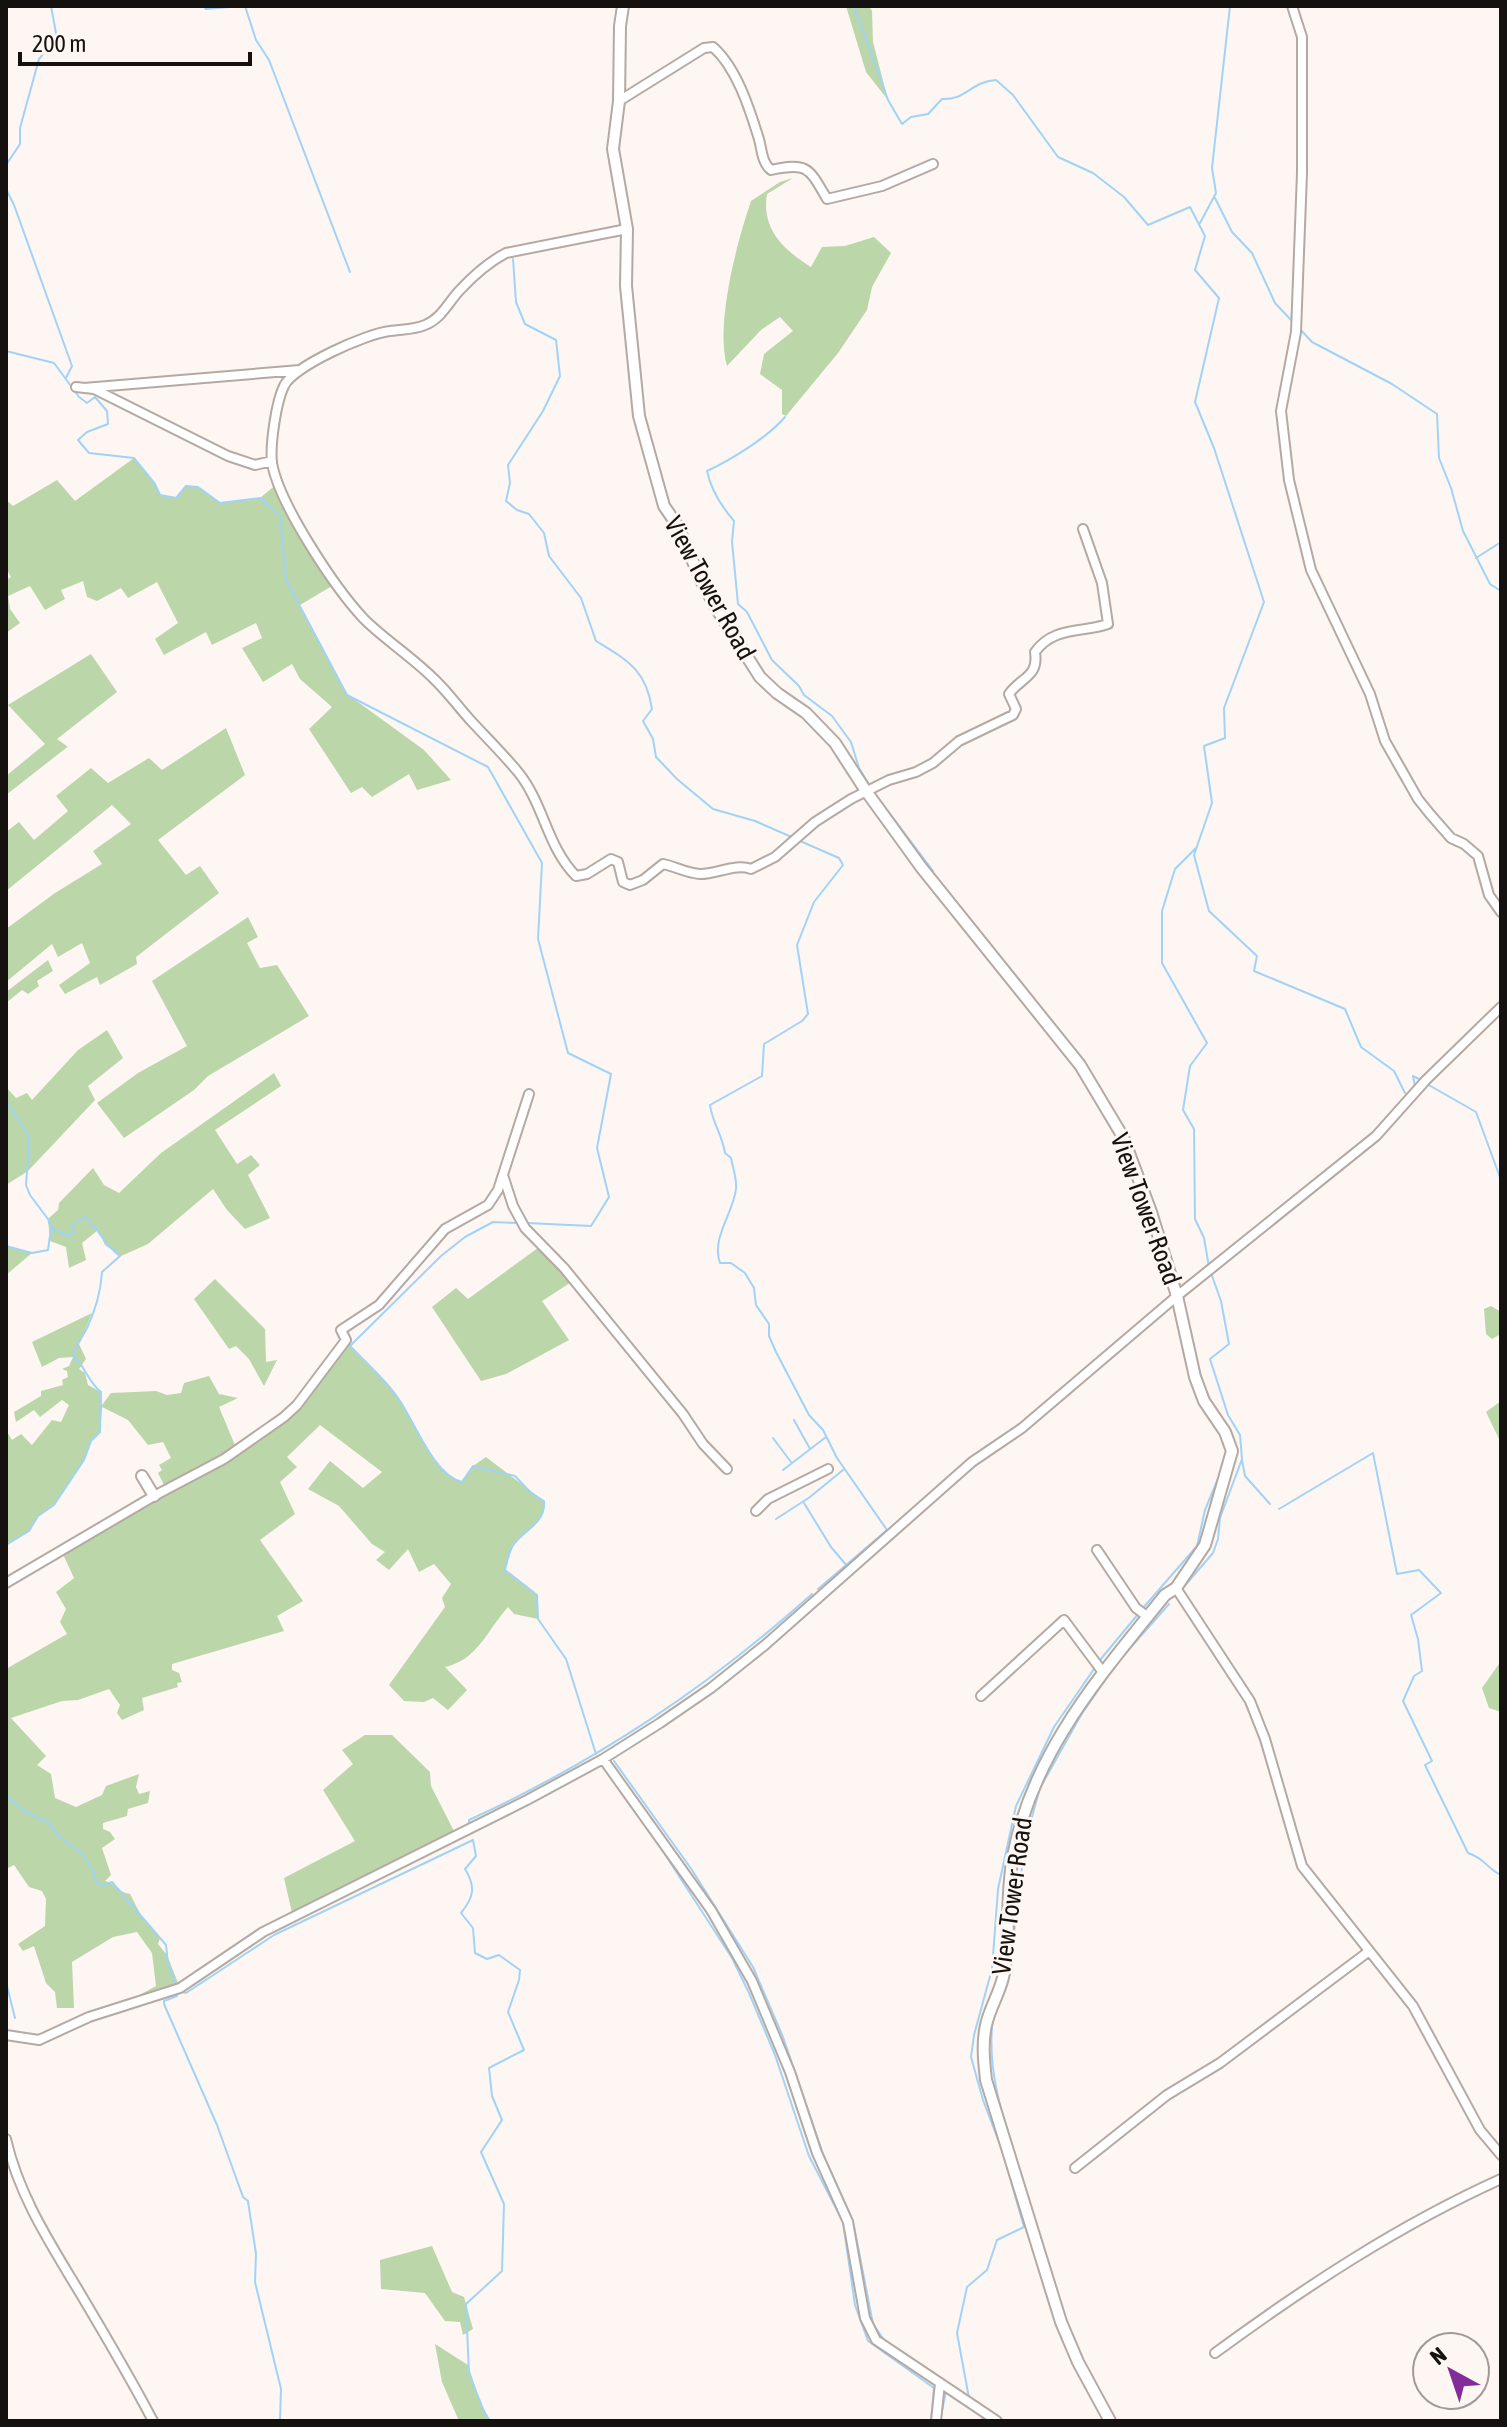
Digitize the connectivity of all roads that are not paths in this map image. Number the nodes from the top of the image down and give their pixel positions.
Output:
1 (623, 6) edge
2 (1292, 6) edge
3 (619, 101) junction
4 (933, 164) dead end
5 (627, 229) junction
6 (300, 370) junction
7 (272, 461) junction
8 (1083, 529) dead end
9 (866, 791) junction
10 (1501, 912) edge
11 (1501, 1007) edge
12 (529, 1094) dead end
13 (503, 1175) junction
14 (1177, 1296) junction
15 (727, 1469) dead end
16 (828, 1469) dead end
17 (142, 1476) dead end
18 (154, 1496) junction
19 (756, 1511) dead end
20 (1097, 1550) dead end
21 (6, 1583) edge
22 (1176, 1588) junction
23 (1148, 1617) junction
24 (1102, 1671) junction
25 (981, 1696) dead end
26 (603, 1759) junction
27 (1368, 1952) junction
28 (6, 2035) edge
29 (6, 2139) edge
30 (1501, 2155) edge
31 (1075, 2168) dead end
32 (1501, 2179) edge
33 (1215, 2353) dead end
34 (940, 2383) junction
35 (153, 2421) edge
36 (936, 2421) edge
37 (997, 2421) edge
38 (1110, 2421) edge

1 - 3 street, View Tower Road
2 - 10 street
3 - 4 street
3 - 5 street, View Tower Road
5 - 6 street
5 - 9 street, View Tower Road
6 - 7 street
6 - 7 street
7 - 9 street
8 - 9 street
9 - 14 street, View Tower Road
11 - 14 street
12 - 13 street
13 - 15 street
13 - 18 street
14 - 22 street, View Tower Road
14 - 26 street
16 - 19 street
17 - 18 street
18 - 21 street
20 - 23 street
22 - 23 street, View Tower Road
22 - 27 street
23 - 24 street, View Tower Road
24 - 25 street
24 - 38 street, View Tower Road
26 - 28 street
26 - 34 street
27 - 30 street
27 - 31 street
29 - 35 street
32 - 33 street
34 - 36 street
34 - 37 street

